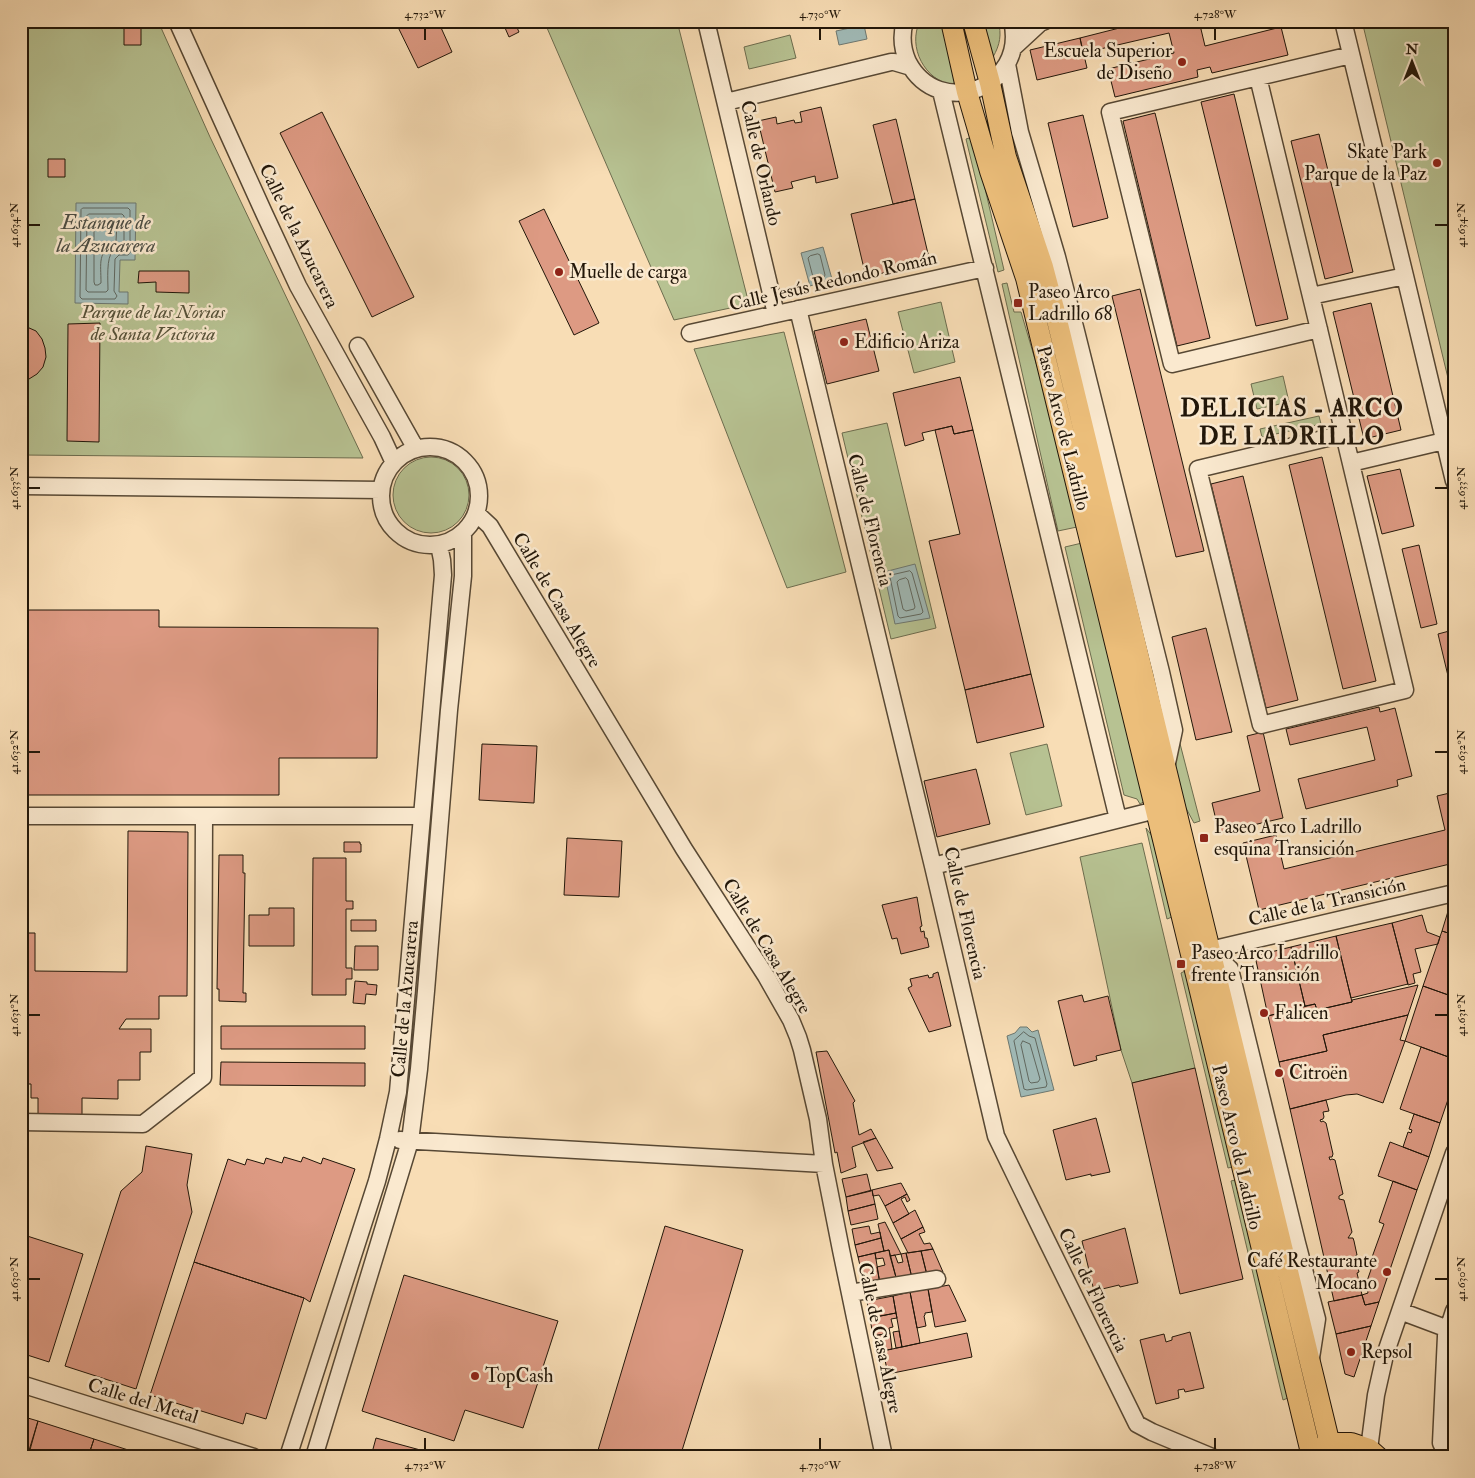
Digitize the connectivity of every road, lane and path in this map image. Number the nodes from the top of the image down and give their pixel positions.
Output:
1 (177, 21) edge
2 (706, 21) edge
3 (905, 21) edge
4 (951, 21) edge
5 (973, 21) edge
6 (1012, 21) edge
7 (1342, 21) edge
8 (1040, 22) edge
9 (1014, 47) junction
10 (899, 55) junction
11 (1351, 55) junction
12 (1007, 64) junction
13 (1258, 77) junction
14 (990, 83) junction
15 (941, 90) junction
16 (968, 92) junction
17 (726, 102) junction
18 (985, 268) junction
19 (1405, 276) junction
20 (1312, 296) junction
21 (798, 309) junction
22 (776, 314) junction
23 (1319, 329) junction
24 (690, 333) dead end
25 (358, 346) dead end
26 (1344, 434) junction
27 (1444, 441) junction
28 (416, 449) junction
29 (394, 463) junction
30 (1351, 463) junction
31 (1454, 481) edge
32 (21, 486) edge
33 (381, 490) junction
34 (476, 513) junction
35 (463, 532) junction
36 (439, 545) junction
37 (1167, 778) junction
38 (1156, 810) junction
39 (21, 816) edge
40 (204, 816) junction
41 (421, 816) junction
42 (1118, 819) junction
43 (933, 866) junction
44 (1454, 893) edge
45 (1210, 950) junction
46 (1198, 983) junction
47 (21, 1122) edge
48 (388, 1139) junction
49 (410, 1141) junction
50 (1454, 1153) edge
51 (824, 1164) junction
52 (1448, 1185) edge
53 (937, 1279) dead end
54 (850, 1293) junction
55 (1400, 1311) junction
56 (1454, 1311) edge
57 (1448, 1329) junction
58 (21, 1384) edge
59 (1331, 1450) edge
60 (1454, 1450) edge
61 (1373, 1453) edge
62 (1311, 1456) edge
63 (254, 1457) edge
64 (288, 1457) edge
65 (314, 1457) edge
66 (884, 1457) edge
67 (1212, 1457) edge

1 - 29 street, Calle de la Azucarera
2 - 17 street, Calle de Orlando
3 - 10 street
4 - 16 main road, Paseo Arco de Ladrillo
5 - 14 main road, Paseo Arco de Ladrillo
6 - 9 street
7 - 11 street
8 - 9 street
9 - 12 street
10 - 15 street
10 - 17 street
11 - 13 street
11 - 19 street
12 - 14 street
12 - 37 street, Paseo Arco de Ladrillo
13 - 20 street
13 - 23 street
14 - 16 street
14 - 37 main road, Paseo Arco de Ladrillo
15 - 16 street
15 - 18 street, Paseo Arco de Ladrillo
16 - 38 main road, Paseo Arco de Ladrillo
17 - 22 street, Calle de Orlando
18 - 21 street, Calle Jesús Redondo Román
18 - 42 street, Paseo Arco de Ladrillo
19 - 20 street
19 - 27 street
20 - 23 street
21 - 22 street, Calle Jesús Redondo Román
21 - 43 street, Calle de Florencia
22 - 24 street, Calle Jesús Redondo Román
23 - 26 street
25 - 28 street
26 - 30 street
26 - 30 street
27 - 30 street
27 - 31 street
28 - 29 street
28 - 34 street
29 - 33 street
32 - 33 street
33 - 36 street
34 - 35 street
34 - 51 street, Calle de Casa Alegre
35 - 36 street
35 - 49 street, Calle de la Azucarera
36 - 41 street, Calle de la Azucarera
37 - 38 street, Paseo Arco de Ladrillo
37 - 45 main road, Paseo Arco de Ladrillo
38 - 42 street
38 - 46 main road, Paseo Arco de Ladrillo
39 - 40 street
40 - 41 street
40 - 47 street
41 - 48 street, Calle de la Azucarera
42 - 43 street
43 - 67 street, Calle de Florencia
44 - 45 street, Calle de la Transición
45 - 46 street
45 - 59 main road, Paseo Arco de Ladrillo
46 - 62 main road, Paseo Arco de Ladrillo
48 - 49 street
48 - 64 street, Calle de la Azucarera
49 - 51 street
49 - 65 street, Calle de la Azucarera
50 - 52 street
51 - 54 street, Calle de Casa Alegre
52 - 55 street
53 - 54 street
54 - 66 street, Calle de Casa Alegre
55 - 57 street
55 - 61 street
56 - 57 street
57 - 60 street
58 - 63 street, Calle del Metal
59 - 61 main road
59 - 62 main road

